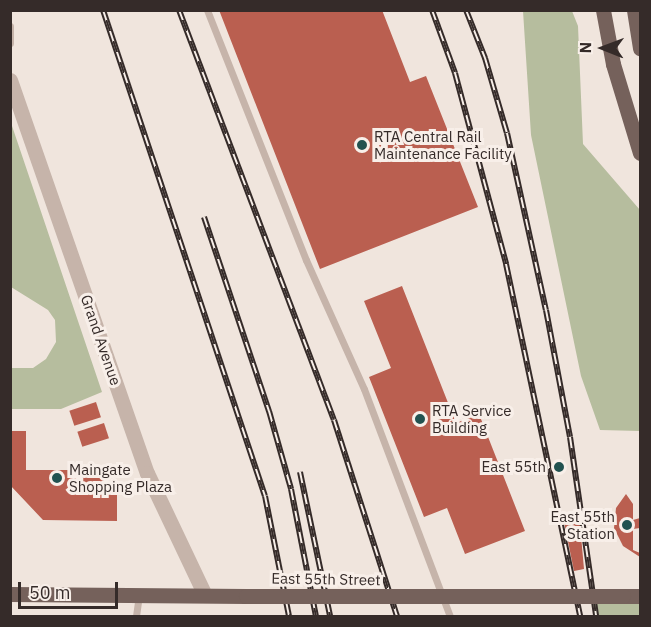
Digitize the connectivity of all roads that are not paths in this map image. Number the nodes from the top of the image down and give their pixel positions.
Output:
1 (207, 10) edge
2 (603, 10) edge
3 (634, 10) edge
4 (10, 26) edge
5 (10, 43) edge
6 (640, 49) edge
7 (10, 80) edge
8 (640, 153) edge
9 (10, 594) edge
10 (139, 594) junction
11 (205, 595) junction
12 (640, 597) edge
13 (136, 616) edge
14 (450, 616) edge

1 - 14 lane
2 - 8 main road
3 - 6 main road
4 - 5 lane
7 - 11 street, Grand Avenue
9 - 10 main road, East 55th Street
10 - 11 main road, East 55th Street
10 - 13 lane
11 - 12 main road, East 55th Street, bridge

